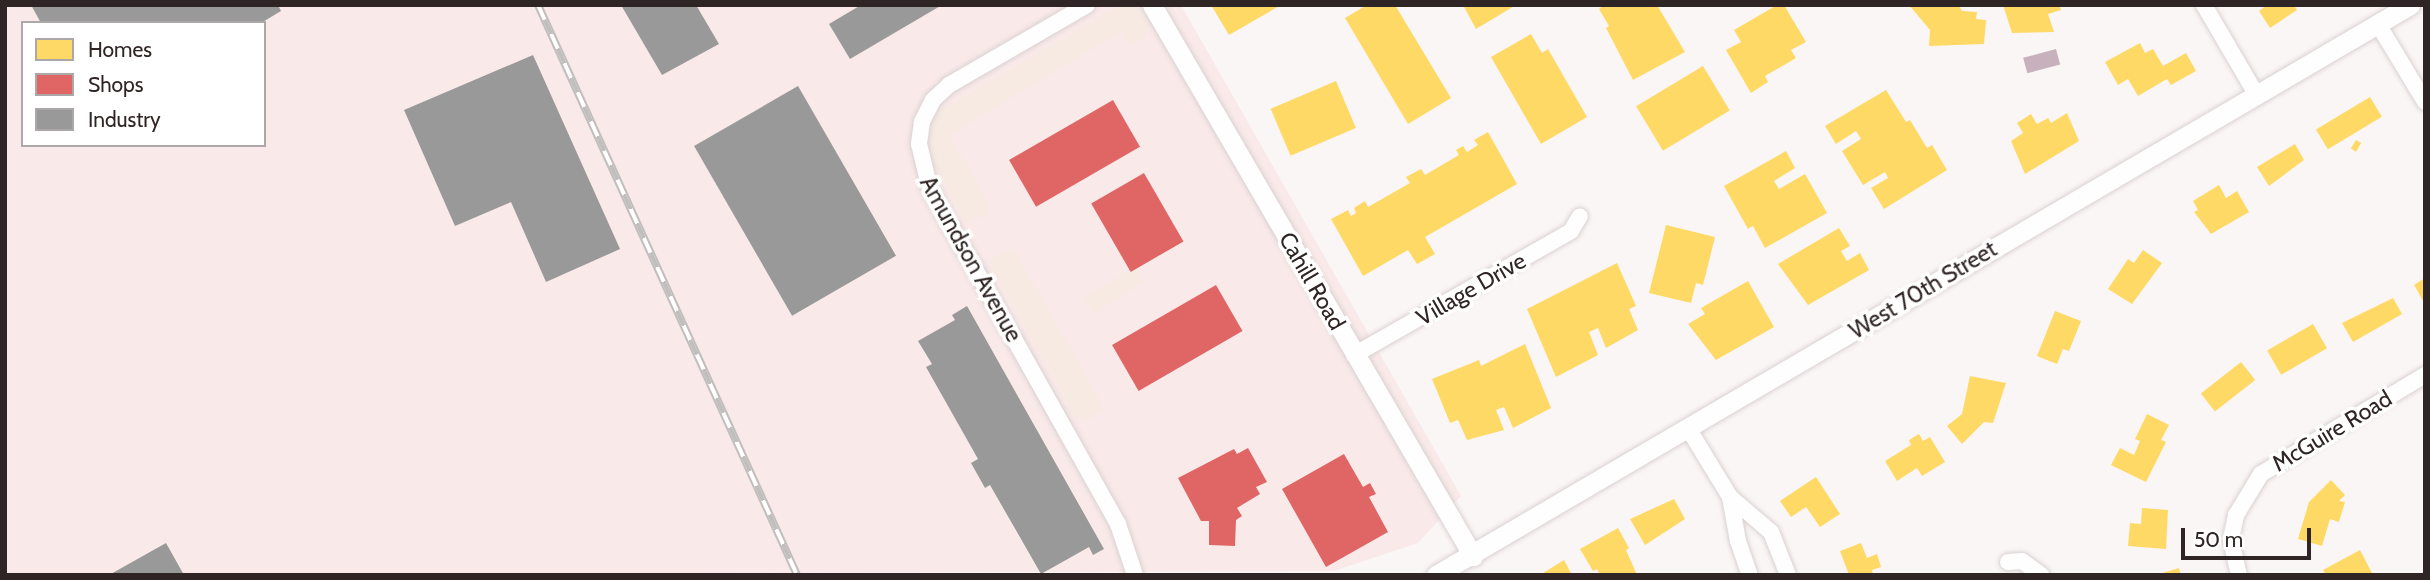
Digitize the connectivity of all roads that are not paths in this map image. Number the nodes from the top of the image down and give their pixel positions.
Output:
1 (1087, 5) edge
2 (1152, 5) edge
3 (2204, 5) edge
4 (2410, 5) edge
5 (2378, 24) junction
6 (2256, 94) junction
7 (2425, 102) edge
8 (1580, 216) dead end
9 (1354, 355) junction
10 (2425, 375) edge
11 (1688, 428) junction
12 (1730, 497) junction
13 (1473, 556) junction
14 (2008, 562) dead end
15 (1135, 575) edge
16 (1436, 575) edge
17 (1751, 575) edge
18 (1788, 575) edge
19 (2040, 575) edge
20 (2239, 575) edge

1 - 15 street, Amundson Avenue
2 - 9 street, Cahill Road
3 - 6 street
4 - 5 street, West 70th Street
5 - 6 street, West 70th Street
5 - 7 street
6 - 11 street, West 70th Street
8 - 9 street, Village Drive
9 - 13 street, Cahill Road
10 - 20 street, McGuire Road
11 - 12 street
11 - 13 street, West 70th Street
12 - 17 street
12 - 18 street
13 - 16 street, West 70th Street
14 - 19 street

